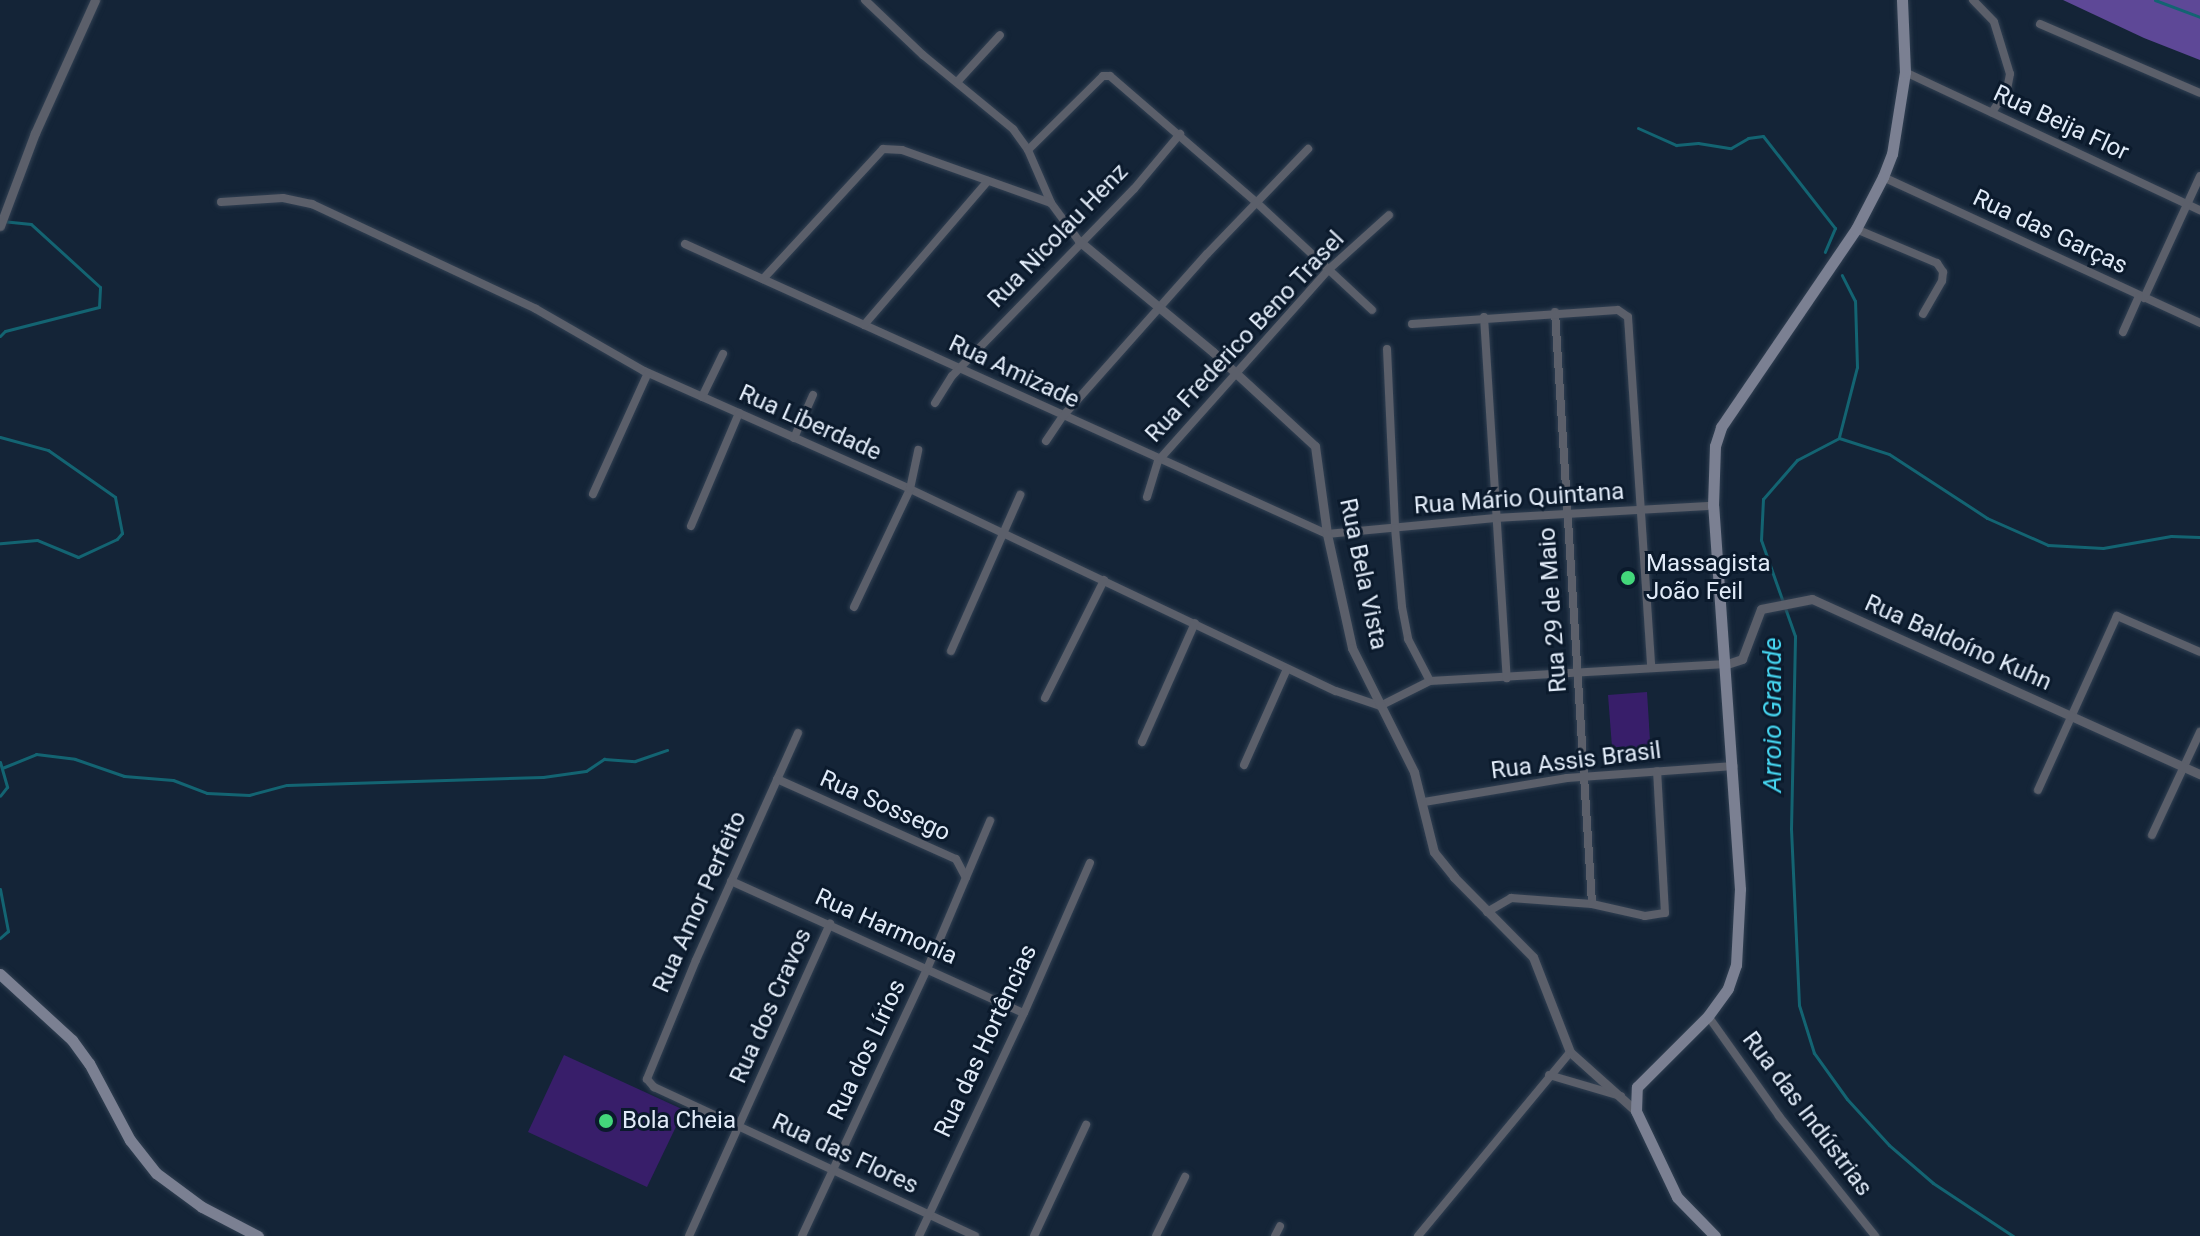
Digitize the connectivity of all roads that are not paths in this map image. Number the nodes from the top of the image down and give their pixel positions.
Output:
1 (95, 0) edge
2 (865, 0) edge
3 (1902, 0) edge
4 (1973, 0) edge
5 (2040, 24) dead end
6 (1000, 35) dead end
7 (1905, 72) junction
8 (958, 81) junction
9 (2200, 93) edge
10 (1992, 112) junction
11 (1180, 134) junction
12 (1308, 149) dead end
13 (1028, 150) junction
14 (2200, 176) edge
15 (1883, 177) junction
16 (988, 181) junction
17 (221, 202) dead end
18 (1051, 203) junction
19 (1257, 203) junction
20 (2187, 204) junction
21 (2200, 210) edge
22 (1389, 215) dead end
23 (0, 226) edge
24 (1856, 229) junction
25 (1079, 241) junction
26 (685, 244) dead end
27 (1328, 270) junction
28 (763, 279) junction
29 (2142, 297) junction
30 (1160, 309) junction
31 (1372, 310) dead end
32 (1555, 312) junction
33 (1923, 314) dead end
34 (1484, 317) junction
35 (2200, 323) edge
36 (1412, 324) dead end
37 (864, 325) junction
38 (2123, 332) dead end
39 (1387, 349) dead end
40 (723, 354) dead end
41 (958, 369) junction
42 (648, 373) junction
43 (1237, 375) junction
44 (813, 395) dead end
45 (702, 397) junction
46 (935, 403) dead end
47 (739, 413) junction
48 (1063, 416) junction
49 (794, 438) junction
50 (1046, 441) dead end
51 (918, 450) dead end
52 (1158, 461) junction
53 (910, 489) junction
54 (593, 494) dead end
55 (1020, 495) dead end
56 (1147, 497) dead end
57 (1713, 506) junction
58 (1640, 511) junction
59 (1567, 513) junction
60 (1495, 518) junction
61 (691, 526) dead end
62 (1395, 528) junction
63 (1004, 533) junction
64 (1327, 534) junction
65 (1104, 580) junction
66 (854, 607) dead end
67 (1195, 623) junction
68 (951, 651) dead end
69 (2200, 652) edge
70 (1727, 664) junction
71 (1651, 666) junction
72 (1287, 669) junction
73 (1577, 675) junction
74 (1507, 678) junction
75 (1430, 681) junction
76 (1045, 698) dead end
77 (1380, 706) junction
78 (2069, 715) junction
79 (2200, 732) edge
80 (798, 733) dead end
81 (1142, 742) dead end
82 (1244, 765) dead end
83 (1734, 766) junction
84 (2184, 766) junction
85 (1657, 771) junction
86 (2200, 774) edge
87 (1585, 776) junction
88 (777, 779) junction
89 (2038, 790) dead end
90 (1424, 802) junction
91 (990, 821) dead end
92 (2152, 835) dead end
93 (1090, 863) dead end
94 (967, 879) junction
95 (731, 881) junction
96 (1592, 904) junction
97 (1487, 912) junction
98 (830, 923) junction
99 (928, 967) junction
100 (0, 974) edge
101 (1024, 1013) junction
102 (1708, 1016) junction
103 (1570, 1052) junction
104 (1549, 1075) junction
105 (654, 1087) joint
106 (1623, 1097) junction
107 (1636, 1111) junction
108 (1086, 1125) dead end
109 (738, 1126) junction
110 (833, 1170) junction
111 (1185, 1177) dead end
112 (929, 1215) junction
113 (1280, 1226) dead end
114 (258, 1236) edge
115 (689, 1236) edge
116 (802, 1236) edge
117 (919, 1236) edge
118 (975, 1236) edge
119 (1034, 1236) edge
120 (1156, 1236) edge
121 (1275, 1236) edge
122 (1418, 1236) edge
123 (1715, 1236) edge
124 (1875, 1236) edge

1 - 23 street
2 - 8 street, Rua Bela Vista
3 - 7 main road
4 - 10 street
5 - 9 street
6 - 8 street
7 - 10 street, Rua Beija Flor
7 - 15 main road
8 - 13 street, Rua Bela Vista
10 - 20 street, Rua Beija Flor
11 - 13 street
11 - 19 street
11 - 25 street, Rua Nicolau Henz
12 - 19 street
13 - 18 street, Rua Bela Vista
14 - 20 street
15 - 24 main road
15 - 29 street, Rua das Garças
16 - 18 street
16 - 28 street
16 - 37 street
17 - 42 street, Rua Liberdade
18 - 25 street, Rua Bela Vista
19 - 27 street
19 - 30 street
20 - 21 street, Rua Beija Flor
20 - 29 street
22 - 27 street, Rua Frederico Beno Trasel
24 - 33 street
24 - 57 main road
25 - 30 street, Rua Bela Vista
25 - 41 street, Rua Nicolau Henz
26 - 28 street, Rua Amizade
27 - 31 street
27 - 43 street, Rua Frederico Beno Trasel
28 - 37 street, Rua Amizade
29 - 35 street, Rua das Garças
29 - 38 street
30 - 43 street, Rua Bela Vista
30 - 48 street
32 - 34 street
32 - 58 street
32 - 59 street, Rua 29 de Maio
34 - 36 street
34 - 60 street
37 - 41 street, Rua Amizade
39 - 62 street
40 - 45 street
41 - 46 street, Rua Nicolau Henz
41 - 48 street, Rua Amizade
42 - 45 street, Rua Liberdade
42 - 54 street
43 - 52 street, Rua Frederico Beno Trasel
43 - 64 street, Rua Bela Vista
44 - 49 street
45 - 47 street, Rua Liberdade
47 - 49 street, Rua Liberdade
47 - 61 street
48 - 50 street
48 - 52 street, Rua Amizade
49 - 53 street, Rua Liberdade
51 - 53 street
52 - 56 street, Rua Frederico Beno Trasel
52 - 64 street, Rua Amizade
53 - 63 street, Rua Liberdade
53 - 66 street
55 - 63 street
57 - 58 street, Rua Mário Quintana
57 - 70 main road
58 - 59 street, Rua Mário Quintana
58 - 71 street
59 - 60 street, Rua Mário Quintana
59 - 73 street, Rua 29 de Maio
60 - 62 street, Rua Mário Quintana
60 - 74 street
62 - 64 street, Rua Mário Quintana
62 - 75 street
63 - 65 street, Rua Liberdade
63 - 68 street
64 - 77 street, Rua Bela Vista
65 - 67 street, Rua Liberdade
65 - 76 street
67 - 72 street, Rua Liberdade
67 - 81 street
69 - 78 street
70 - 71 street
70 - 78 street, Rua Baldoíno Kuhn
70 - 83 main road
71 - 73 street
72 - 77 street, Rua Liberdade
72 - 82 street
73 - 74 street
73 - 87 street, Rua 29 de Maio
74 - 75 street
75 - 77 street
77 - 90 street, Rua Bela Vista
78 - 84 street, Rua Baldoíno Kuhn
78 - 89 street
79 - 84 street
80 - 88 street, Rua Amor Perfeito
83 - 85 street, Rua Assis Brasil
83 - 102 main road
84 - 86 street, Rua Baldoíno Kuhn
84 - 92 street
85 - 87 street, Rua Assis Brasil
85 - 96 street
87 - 90 street, Rua Assis Brasil
87 - 96 street, Rua 29 de Maio
88 - 94 street, Rua Sossego
88 - 95 street, Rua Amor Perfeito
90 - 97 street, Rua Bela Vista
91 - 94 street, Rua dos Lírios
93 - 101 street, Rua das Hortências
94 - 99 street, Rua dos Lírios
95 - 98 street, Rua Harmonia
95 - 105 street, Rua Amor Perfeito
96 - 97 street
97 - 103 street, Rua Bela Vista
98 - 99 street, Rua Harmonia
98 - 109 street, Rua dos Cravos
99 - 101 street, Rua Harmonia
99 - 110 street, Rua dos Lírios
100 - 114 main road
101 - 112 street, Rua das Hortências
102 - 107 main road
102 - 124 street, Rua das Indústrias
103 - 104 street
103 - 106 street, Rua Bela Vista
104 - 106 street
104 - 122 street
105 - 109 street, Rua das Flores
106 - 107 street, Rua Bela Vista
107 - 123 main road, Rua Bela Vista
108 - 119 street
109 - 110 street, Rua das Flores
109 - 115 street, Rua dos Cravos
110 - 112 street, Rua das Flores
110 - 116 street, Rua dos Lírios
111 - 120 street
112 - 117 street, Rua das Hortências
112 - 118 street, Rua das Flores
113 - 121 street

